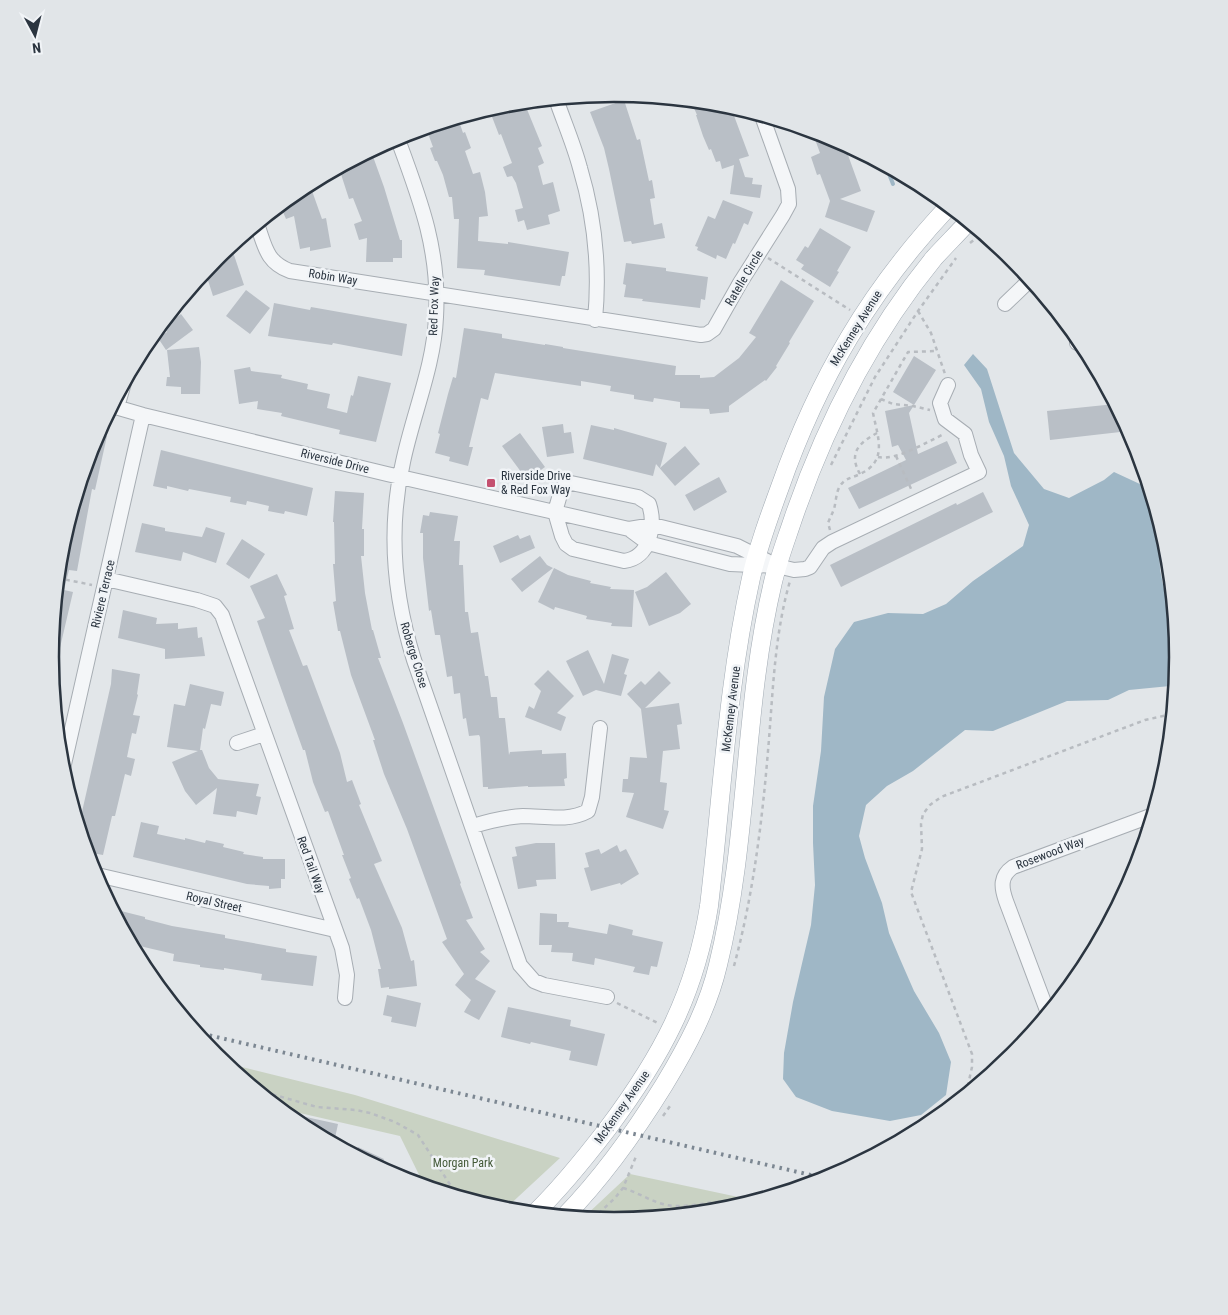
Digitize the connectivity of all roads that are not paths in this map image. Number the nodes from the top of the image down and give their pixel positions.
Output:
1 (558, 105) edge
2 (764, 123) edge
3 (401, 146) edge
4 (938, 208) edge
5 (964, 227) edge
6 (259, 231) edge
7 (1025, 285) edge
8 (436, 293) junction
9 (1004, 304) dead end
10 (595, 320) junction
11 (948, 385) road end
12 (118, 407) edge
13 (143, 415) junction
14 (400, 477) junction
15 (555, 512) junction
16 (653, 525) junction
17 (629, 529) junction
18 (648, 544) junction
19 (756, 560) junction
20 (777, 566) junction
21 (101, 582) junction
22 (600, 728) dead end
23 (264, 734) junction
24 (237, 743) dead end
25 (67, 750) edge
26 (1145, 818) edge
27 (473, 826) junction
28 (104, 877) edge
29 (335, 930) junction
30 (607, 997) road end
31 (345, 998) dead end
32 (1045, 1007) edge
33 (541, 1208) edge
34 (569, 1211) edge

1 - 10 street
2 - 10 street, Ratelle Circle
3 - 8 street, Red Fox Way
4 - 19 main road, McKenney Avenue
5 - 20 main road, McKenney Avenue
6 - 8 street, Robin Way
7 - 9 street
8 - 10 street, Ratelle Circle
8 - 14 street, Red Fox Way
11 - 20 street, Riverside Drive
12 - 13 street, Riverside Drive
13 - 14 street, Riverside Drive
13 - 21 street, Riviere Terrace
14 - 15 street, Riverside Drive
14 - 27 street, Roberge Close
15 - 16 street
15 - 17 street, Riverside Drive
15 - 18 street
16 - 17 street, Riverside Drive
16 - 18 street
16 - 19 street, Riverside Drive
17 - 18 street, Riverside Drive
18 - 19 street, Riverside Drive
19 - 20 street, Riverside Drive
19 - 33 main road, McKenney Avenue
20 - 34 main road, McKenney Avenue
21 - 23 street, Red Tail Way
21 - 25 street, Riviere Terrace
22 - 27 street
23 - 24 street
23 - 29 street, Red Tail Way
26 - 32 street, Rosewood Way
27 - 30 street, Roberge Close
28 - 29 street, Royal Street
29 - 31 street, Red Tail Way

